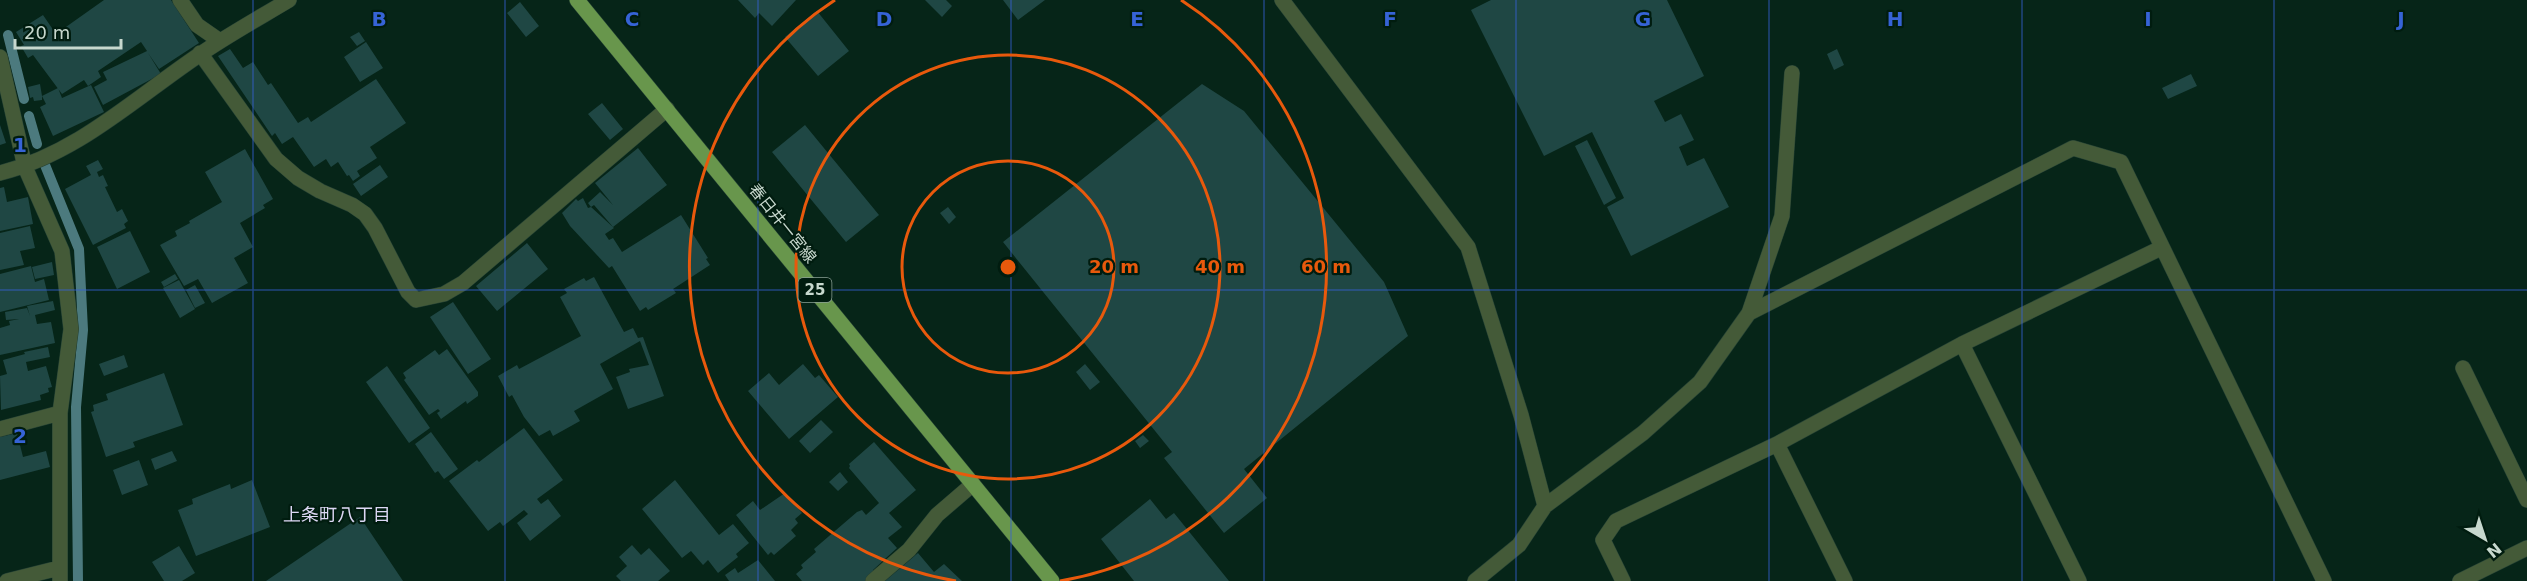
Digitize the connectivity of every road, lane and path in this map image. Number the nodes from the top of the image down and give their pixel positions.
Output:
1 (180, 0) edge
2 (289, 0) edge
3 (576, 0) edge
4 (1282, 0) edge
5 (220, 41) junction
6 (200, 54) junction
7 (0, 57) edge
8 (1792, 73) dead end
9 (667, 110) junction
10 (26, 167) junction
11 (0, 173) edge
12 (2161, 248) junction
13 (1749, 313) junction
14 (1962, 344) junction
15 (2463, 369) dead end
16 (60, 413) junction
17 (0, 429) edge
18 (1778, 444) junction
19 (974, 484) junction
20 (2527, 500) edge
21 (1545, 506) junction
22 (2527, 548) edge
23 (60, 575) edge
24 (7, 581) edge
25 (873, 581) edge
26 (1052, 581) edge
27 (1475, 581) edge
28 (1623, 581) edge
29 (1845, 581) edge
30 (2079, 581) edge
31 (2324, 581) edge
32 (2460, 581) edge

1 - 5 street
2 - 5 street
3 - 9 main road, 春日井一宮線 / 25
4 - 21 street
5 - 6 street
6 - 9 street
6 - 10 street
7 - 10 street
8 - 13 street
9 - 19 main road, 春日井一宮線 / 25
10 - 11 street
10 - 16 street
12 - 13 street
12 - 14 street
12 - 31 street
13 - 21 street
14 - 18 street
14 - 30 street
15 - 20 street
16 - 17 street
16 - 23 street
18 - 28 street
18 - 29 street
19 - 25 street
19 - 26 main road, 春日井一宮線 / 25
21 - 27 street
22 - 32 street
23 - 24 street

